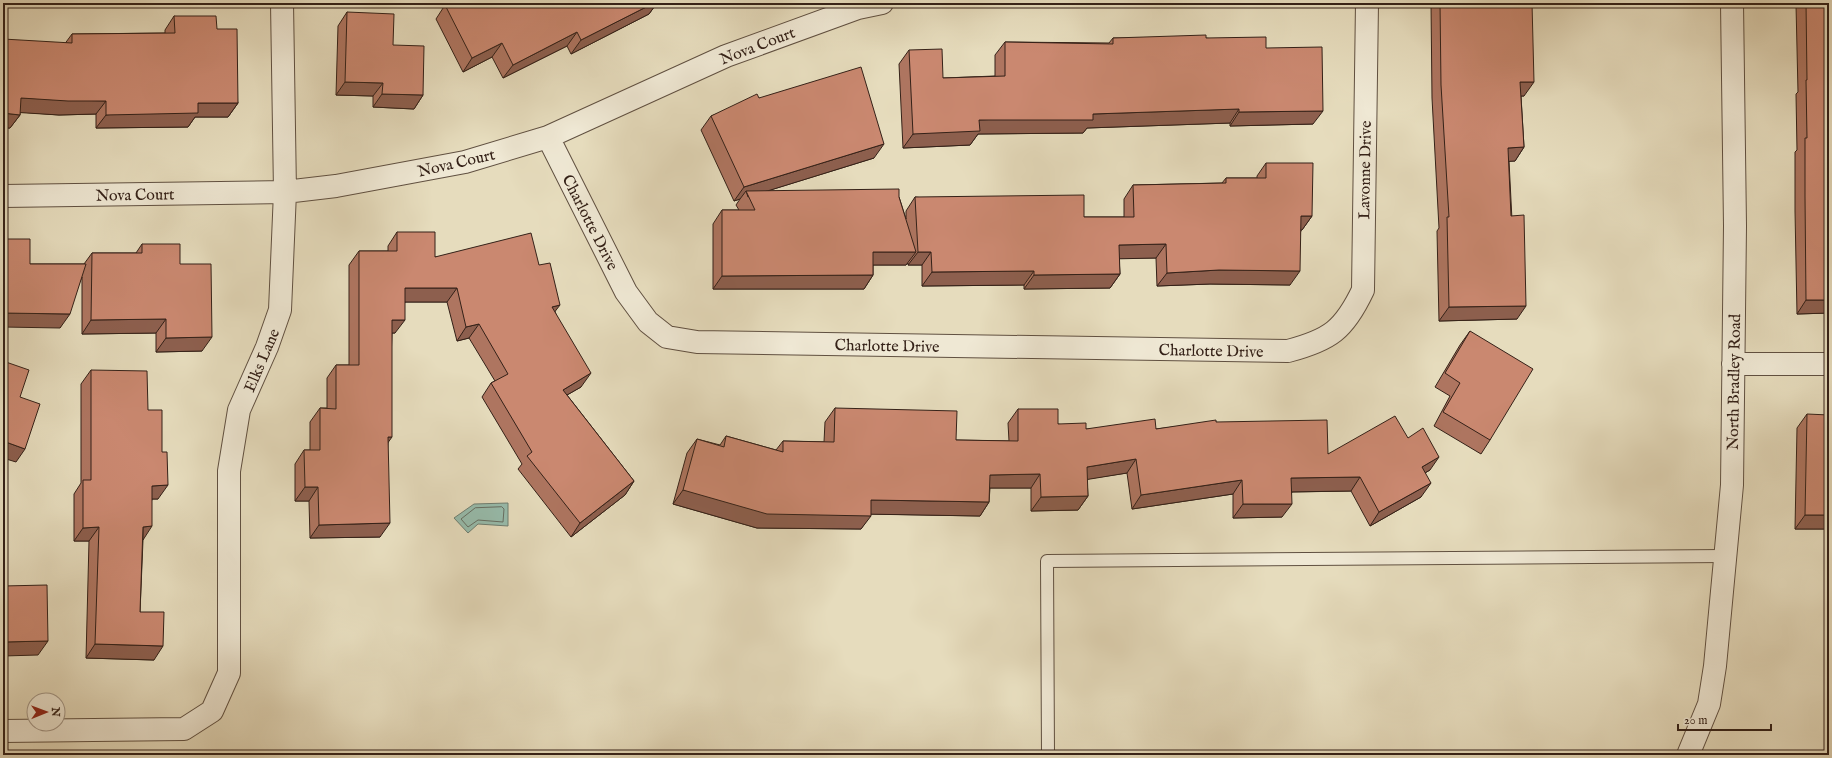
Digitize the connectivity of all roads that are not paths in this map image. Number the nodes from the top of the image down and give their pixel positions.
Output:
1 (282, 3) edge
2 (882, 3) edge
3 (1367, 3) edge
4 (1732, 3) edge
5 (548, 137) junction
6 (285, 192) junction
7 (3, 196) edge
8 (1337, 330) joint
9 (1733, 364) junction
10 (1829, 364) edge
11 (1725, 556) junction
12 (3, 731) edge
13 (1048, 755) edge
14 (1688, 755) edge

1 - 6 street, Elks Lane
2 - 5 street, Nova Court
3 - 8 street, Lavonne Drive
4 - 9 street, North Bradley Road
5 - 6 street, Nova Court
5 - 8 street, Charlotte Drive
6 - 7 street, Nova Court
6 - 12 street, Elks Lane
9 - 10 street
9 - 11 street, North Bradley Road
11 - 13 lane
11 - 14 street, North Bradley Road

